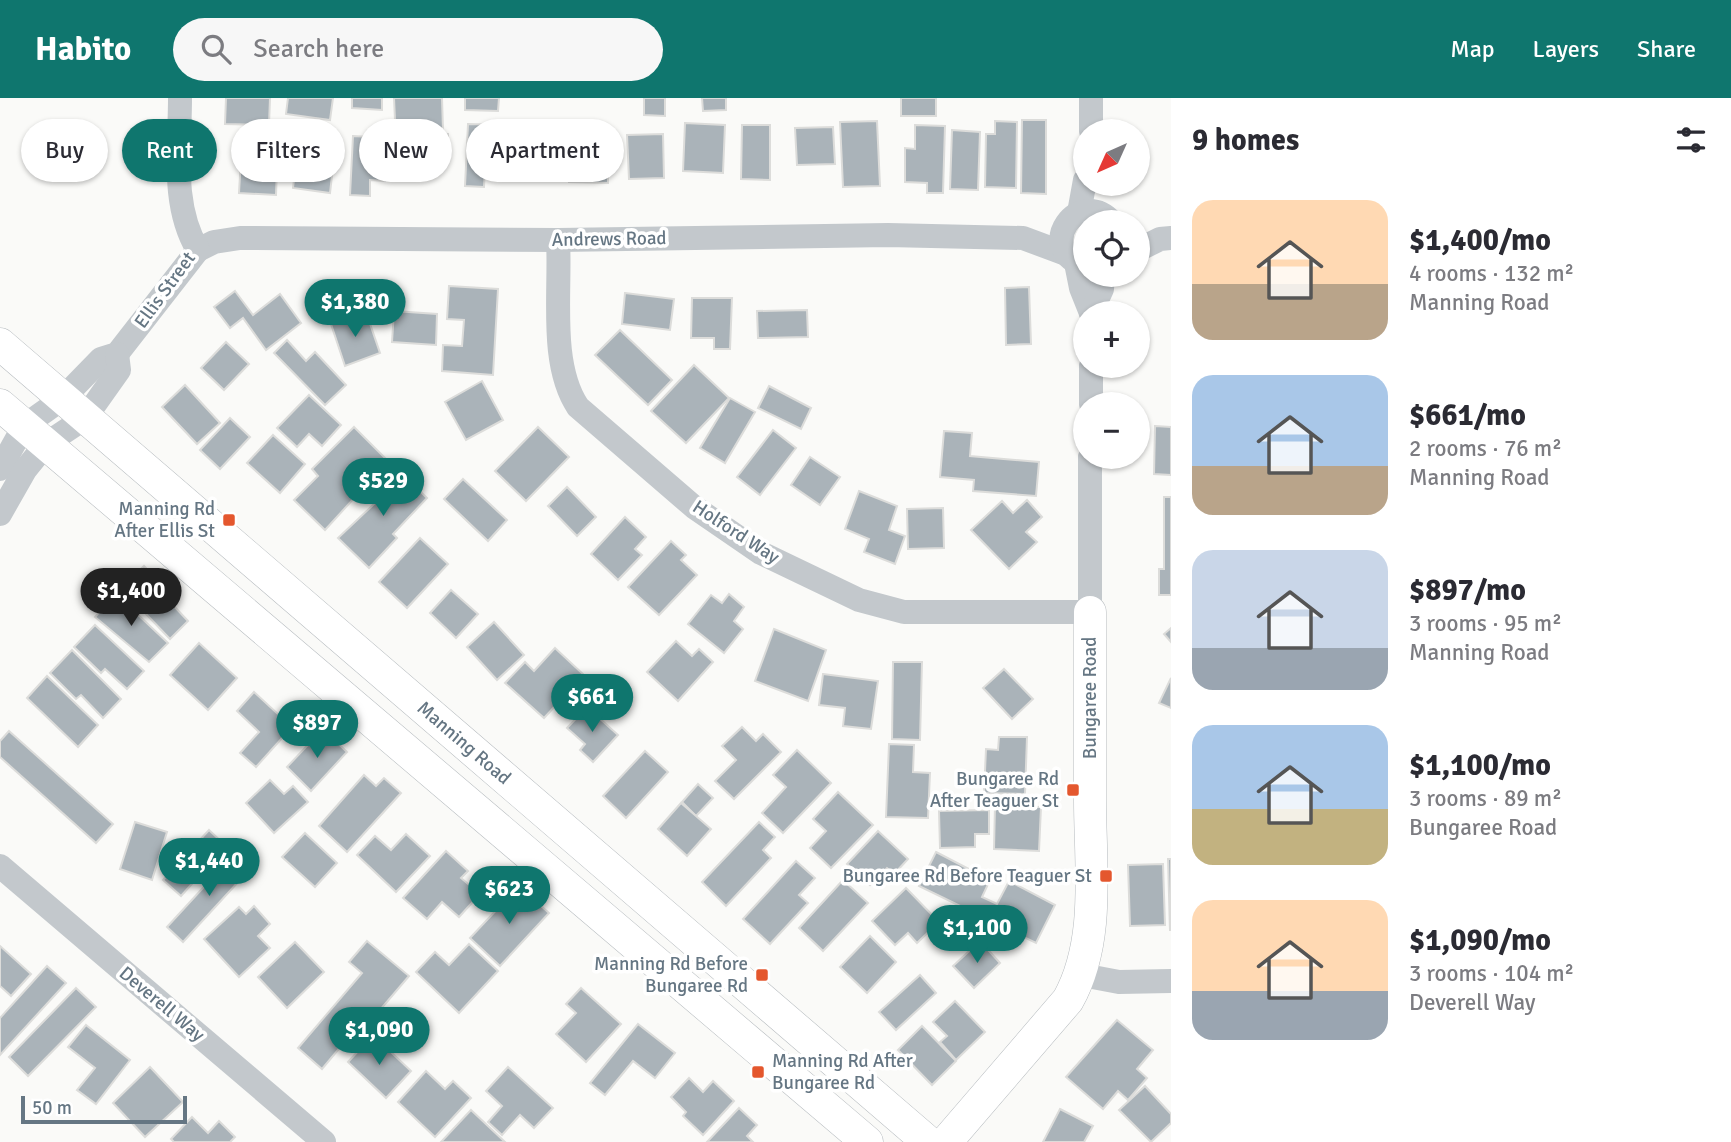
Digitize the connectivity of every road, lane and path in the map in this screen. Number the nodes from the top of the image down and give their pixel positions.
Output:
1 (180, 98) edge
2 (1091, 98) edge
3 (1091, 119) edge
4 (1073, 217) edge
5 (1073, 218) edge
6 (1023, 238) junction
7 (558, 240) junction
8 (198, 250) junction
9 (1073, 255) edge
10 (1073, 260) edge
11 (0, 344) edge
12 (0, 405) edge
13 (74, 409) junction
14 (35, 435) junction
15 (0, 469) edge
16 (1090, 469) edge
17 (0, 514) edge
18 (1090, 612) junction
19 (0, 866) edge
20 (1082, 975) junction
21 (1171, 981) edge
22 (324, 1142) edge
23 (867, 1142) edge
24 (928, 1142) edge
25 (946, 1142) edge

1 - 8 street, Ellis Street
2 - 3 street
4 - 6 street, Andrews Road
5 - 9 street
6 - 7 street, Andrews Road
6 - 10 street, Andrews Road
7 - 8 street, Andrews Road
7 - 18 street, Holford Way
8 - 13 street, Ellis Street
11 - 13 main road, Manning Road
12 - 14 main road
13 - 14 street
13 - 24 main road, Manning Road
14 - 15 street
14 - 17 street
14 - 23 main road
16 - 18 street, Bungaree Road
18 - 20 main road, Bungaree Road
19 - 22 street, Deverell Way
20 - 21 street
20 - 25 main road, Bungaree Road

